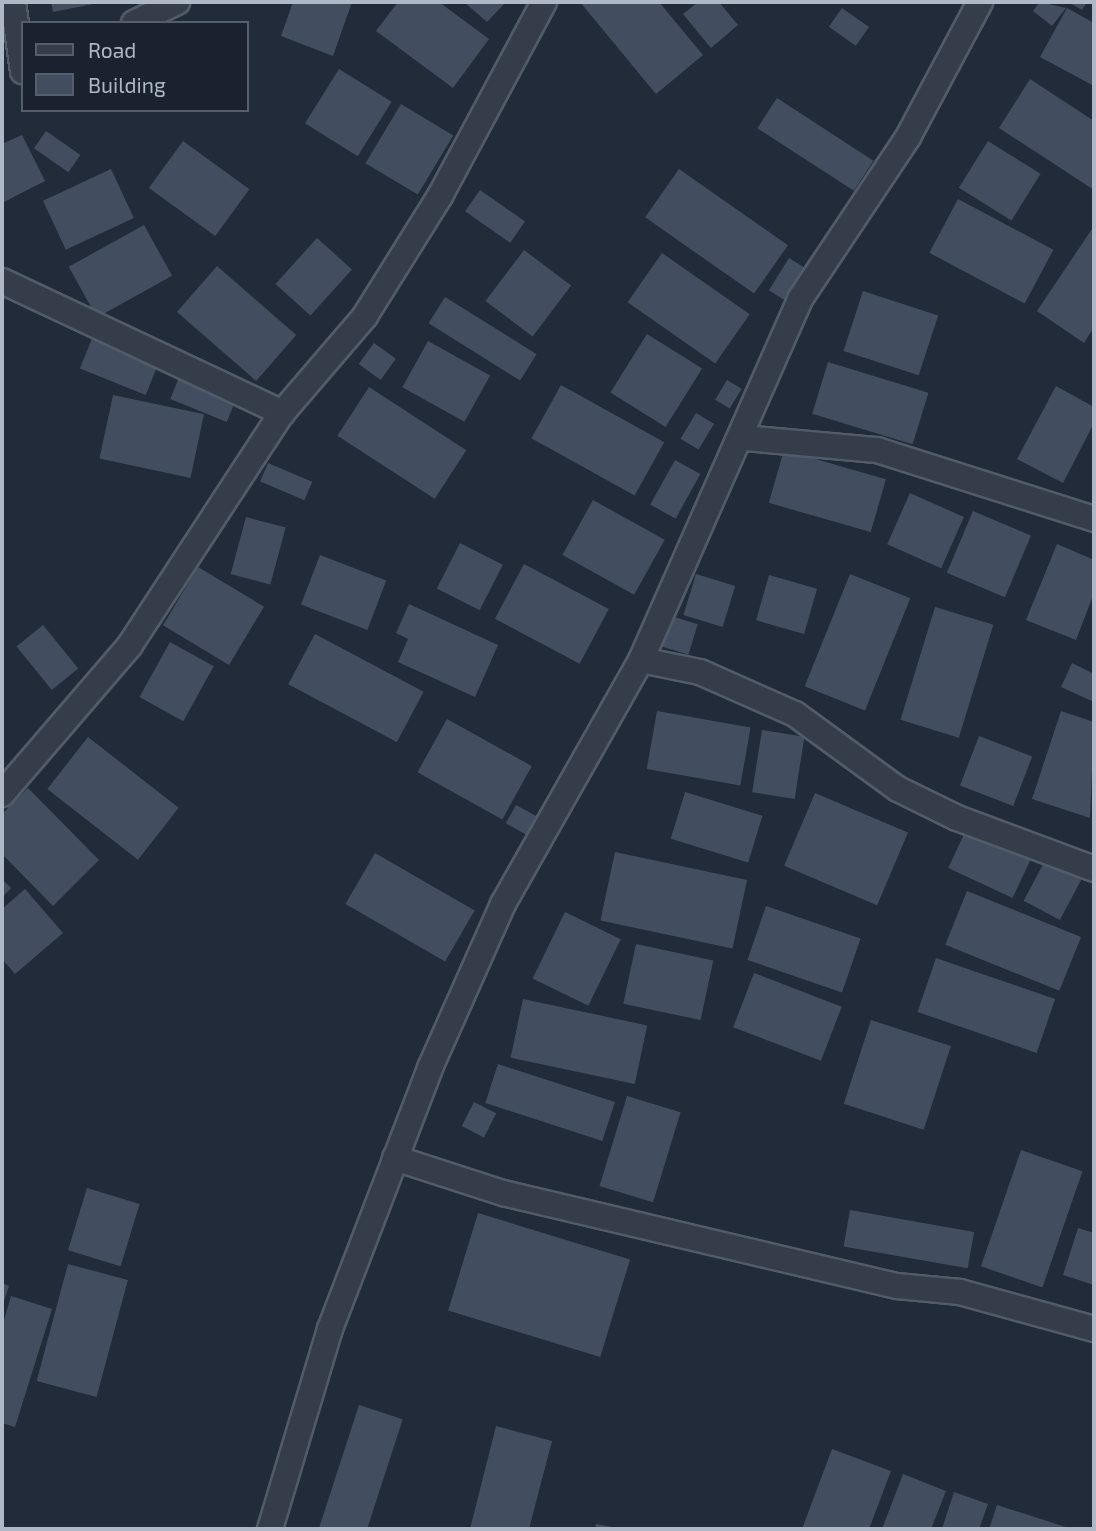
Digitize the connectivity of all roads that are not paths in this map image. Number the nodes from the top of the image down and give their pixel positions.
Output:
1 (13, 2) edge
2 (177, 2) edge
3 (544, 2) edge
4 (980, 2) edge
5 (138, 21) edge
6 (21, 57) edge
7 (21, 72) edge
8 (2, 80) edge
9 (2, 281) edge
10 (282, 414) junction
11 (744, 438) junction
12 (1094, 519) edge
13 (641, 660) junction
14 (2, 794) edge
15 (1094, 869) edge
16 (396, 1158) junction
17 (1094, 1329) edge
18 (270, 1529) edge

1 - 6 street
2 - 5 street
3 - 10 street
4 - 11 street
7 - 8 street
9 - 10 street
10 - 14 street
11 - 12 street
11 - 13 street
13 - 15 street
13 - 16 street
16 - 17 street
16 - 18 street

